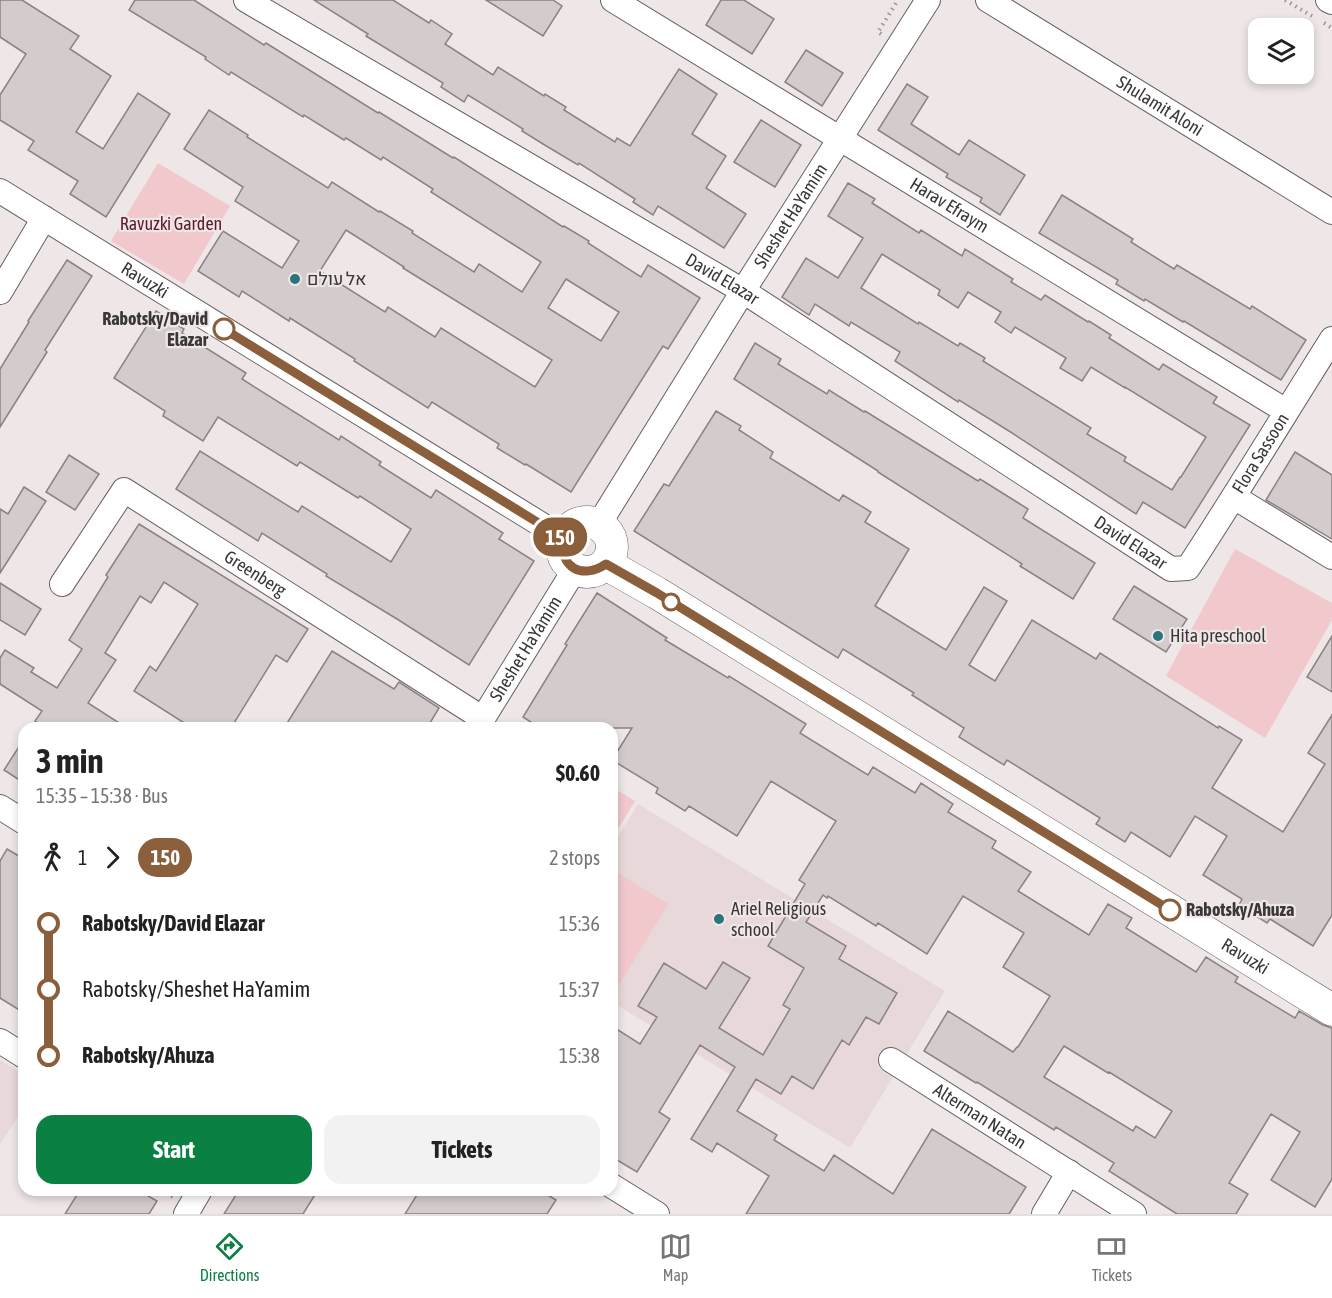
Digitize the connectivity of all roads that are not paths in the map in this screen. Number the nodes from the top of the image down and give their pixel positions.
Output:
1 (246, 0) edge
2 (613, 0) edge
3 (928, 0) edge
4 (988, 0) edge
5 (840, 139) junction
6 (0, 191) edge
7 (1332, 212) edge
8 (44, 218) junction
9 (742, 291) junction
10 (0, 292) edge
11 (1331, 342) edge
12 (1286, 411) junction
13 (1234, 497) junction
14 (598, 524) junction
15 (563, 538) junction
16 (1332, 557) edge
17 (606, 564) junction
18 (1188, 568) joint
19 (575, 569) junction
20 (62, 584) dead end
21 (477, 722) edge
22 (480, 722) edge
23 (0, 807) edge
24 (18, 818) edge
25 (1332, 1010) edge
26 (0, 1041) edge
27 (18, 1052) edge
28 (891, 1060) dead end
29 (1069, 1172) junction
30 (618, 1190) edge
31 (196, 1196) edge
32 (186, 1214) edge
33 (657, 1214) edge
34 (1044, 1214) edge
35 (1134, 1214) edge

1 - 9 street, David Elazar
2 - 5 street, Harav Efraym
3 - 5 street, Sheshet HaYamim
4 - 7 street, Shulamit Aloni
5 - 9 street, Sheshet HaYamim
5 - 12 street, Harav Efraym
6 - 8 street, Ravuzki
8 - 10 street
8 - 15 street, Ravuzki
9 - 14 street, Sheshet HaYamim
9 - 18 street, David Elazar
11 - 12 street, Flora Sassoon
12 - 13 street, Flora Sassoon
13 - 16 street
13 - 18 street, Flora Sassoon
14 - 15 street
14 - 17 street
15 - 19 street
17 - 19 street
17 - 25 street, Ravuzki
19 - 22 street, Sheshet HaYamim
20 - 21 street, Greenberg
23 - 24 street
26 - 27 street
28 - 29 street, Alterman Natan
29 - 34 street
29 - 35 street, Alterman Natan
30 - 33 street
31 - 32 street

